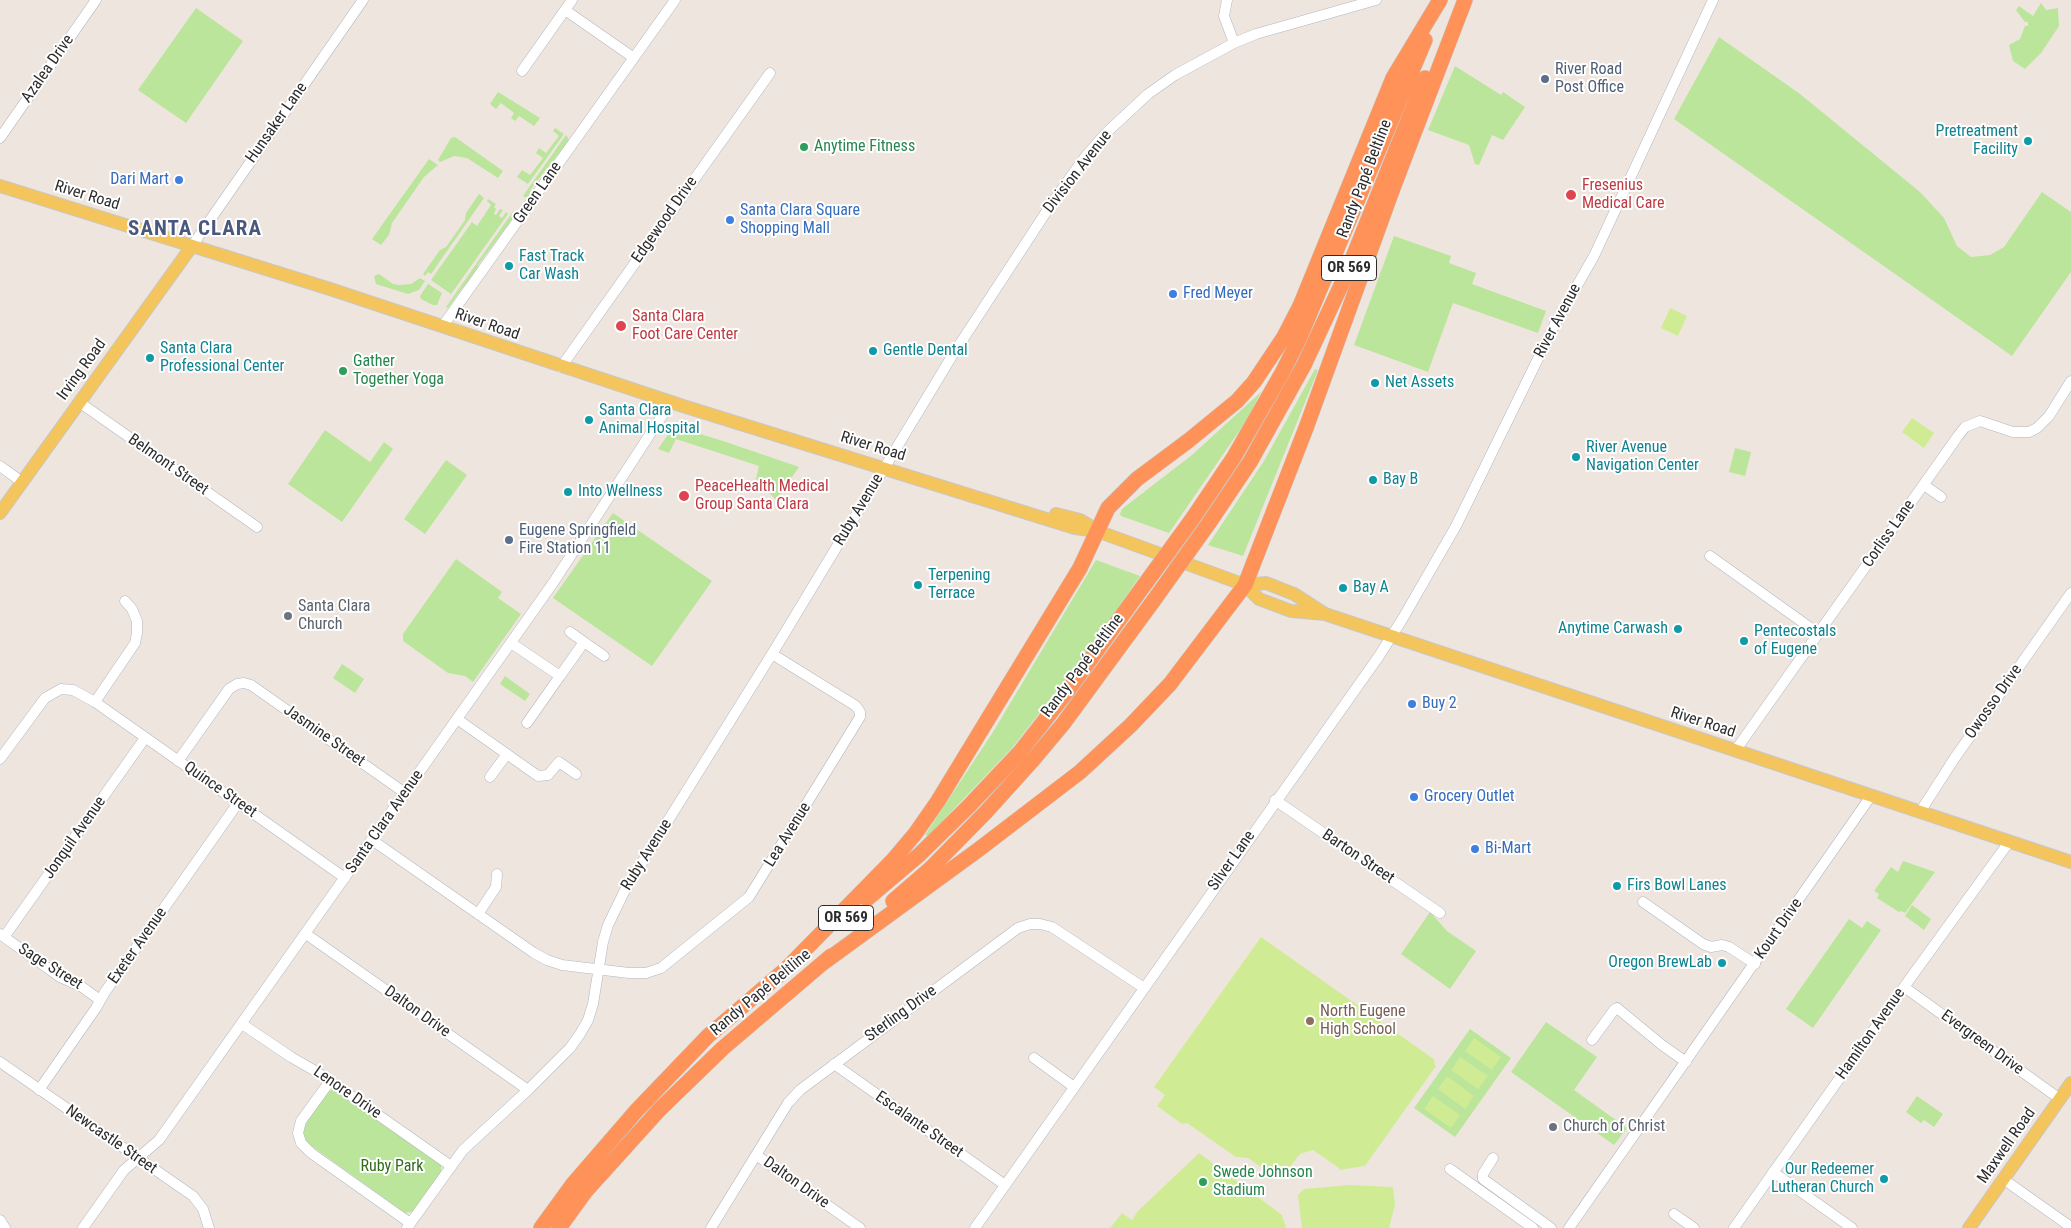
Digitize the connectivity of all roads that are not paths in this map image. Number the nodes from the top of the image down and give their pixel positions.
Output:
1 (96, 0) edge
2 (363, 0) edge
3 (572, 0) edge
4 (675, 0) edge
5 (1226, 0) edge
6 (1376, 0) edge
7 (1440, 0) edge
8 (1444, 0) edge
9 (1464, 0) edge
10 (1713, 0) edge
11 (565, 10) junction
12 (1234, 43) junction
13 (634, 58) junction
14 (522, 71) dead end
15 (770, 73) dead end
16 (0, 138) edge
17 (0, 186) edge
18 (192, 246) junction
19 (442, 328) junction
20 (561, 367) junction
21 (2071, 381) edge
22 (79, 402) junction
23 (671, 402) junction
24 (0, 466) edge
25 (885, 468) junction
26 (22, 482) junction
27 (1924, 485) junction
28 (1942, 497) dead end
29 (0, 513) edge
30 (257, 527) dead end
31 (1097, 531) junction
32 (1710, 556) dead end
33 (1245, 584) junction
34 (2071, 593) edge
35 (125, 600) dead end
36 (1325, 614) junction
37 (570, 632) dead end
38 (1819, 634) junction
39 (1392, 636) junction
40 (584, 642) junction
41 (511, 643) junction
42 (772, 654) junction
43 (604, 656) dead end
44 (560, 676) junction
45 (95, 702) junction
46 (457, 719) junction
47 (528, 723) dead end
48 (145, 738) junction
49 (1735, 751) junction
50 (507, 754) junction
51 (0, 759) edge
52 (178, 761) junction
53 (576, 774) dead end
54 (490, 777) dead end
55 (405, 793) junction
56 (1871, 796) junction
57 (1275, 800) junction
58 (238, 803) junction
59 (1920, 812) junction
60 (372, 840) junction
61 (2009, 842) junction
62 (2071, 862) edge
63 (497, 874) dead end
64 (345, 878) junction
65 (1642, 902) dead end
66 (1440, 913) dead end
67 (478, 914) junction
68 (306, 934) junction
69 (2, 936) edge
70 (824, 963) junction
71 (1755, 964) junction
72 (599, 969) junction
73 (786, 969) junction
74 (1904, 987) junction
75 (1144, 988) junction
76 (100, 1000) junction
77 (242, 1024) junction
78 (1592, 1040) dead end
79 (1034, 1058) dead end
80 (0, 1062) edge
81 (1686, 1062) junction
82 (834, 1064) junction
83 (330, 1081) junction
84 (2071, 1083) edge
85 (1074, 1087) junction
86 (39, 1090) junction
87 (528, 1090) junction
88 (2060, 1099) junction
89 (756, 1155) junction
90 (137, 1158) junction
91 (1494, 1158) dead end
92 (451, 1166) junction
93 (1450, 1169) dead end
94 (1773, 1172) junction
95 (2003, 1180) junction
96 (1005, 1185) junction
97 (1674, 1214) dead end
98 (0, 1220) edge
99 (409, 1226) edge
100 (2071, 1227) edge
101 (5, 1228) edge
102 (83, 1228) edge
103 (209, 1228) edge
104 (541, 1228) edge
105 (559, 1228) edge
106 (711, 1228) edge
107 (860, 1228) edge
108 (974, 1228) edge
109 (1533, 1228) edge
110 (1551, 1228) edge
111 (1569, 1228) edge
112 (1694, 1228) edge
113 (1734, 1228) edge
114 (1852, 1228) edge
115 (1969, 1228) edge

1 - 16 street, Azalea Drive
2 - 18 street, Hunsaker Lane
3 - 11 street
4 - 13 street, Green Lane
5 - 12 street
6 - 12 street, Division Avenue
7 - 31 highway
8 - 73 highway, Randy Papé Beltline / OR 569, bridge
9 - 33 highway
9 - 70 highway, Randy Papé Beltline / OR 569, bridge
10 - 39 street, River Avenue
11 - 13 street
11 - 14 street
12 - 25 street, Division Avenue
13 - 19 street, Green Lane
15 - 20 street, Edgewood Drive
17 - 18 main road, River Road
18 - 19 main road, River Road
18 - 22 main road, Irving Road
19 - 20 main road, River Road
20 - 23 main road, River Road
21 - 27 street, Corliss Lane
22 - 26 main road, Irving Road
22 - 30 street, Belmont Street
23 - 25 main road, River Road
23 - 41 street, Santa Clara Avenue
24 - 26 street
25 - 31 main road, River Road
25 - 42 street, Ruby Avenue
26 - 29 main road, Irving Road
27 - 28 street
27 - 38 street, Corliss Lane
31 - 33 main road, River Road
31 - 73 highway
32 - 38 street
33 - 36 main road, River Road
33 - 36 main road, River Road
33 - 70 highway
34 - 59 street, Owosso Drive
35 - 45 street
36 - 39 main road, River Road
37 - 40 street
38 - 49 street, Corliss Lane
39 - 49 main road, River Road
39 - 57 street, Silver Lane
40 - 43 street
40 - 44 street
41 - 44 street
41 - 46 street, Santa Clara Avenue
42 - 72 street, Ruby Avenue
42 - 72 street, Lea Avenue
44 - 47 street
45 - 48 street, Quince Street
45 - 51 street, Quince Street
46 - 50 street
46 - 55 street, Santa Clara Avenue
48 - 52 street, Quince Street
48 - 69 street, Jonquil Avenue
49 - 56 main road, River Road
50 - 53 street
50 - 54 street
52 - 55 street, Jasmine Street
52 - 58 street, Quince Street
55 - 60 street, Santa Clara Avenue
56 - 59 main road, River Road
56 - 71 street, Kourt Drive
57 - 66 street, Barton Street
57 - 75 street, Silver Lane
58 - 64 street, Quince Street
58 - 76 street, Exeter Avenue
59 - 61 main road, River Road
60 - 64 street, Santa Clara Avenue
60 - 67 street
61 - 62 main road, River Road
61 - 74 street, Hamilton Avenue
63 - 67 street
64 - 68 street, Santa Clara Avenue
65 - 71 street
67 - 72 street
68 - 77 street, Santa Clara Avenue
68 - 87 street, Dalton Drive
69 - 76 street, Sage Street
70 - 105 highway, Randy Papé Beltline / OR 569
71 - 81 street, Kourt Drive
72 - 87 street, Ruby Avenue
73 - 104 highway, Randy Papé Beltline / OR 569
74 - 88 street, Evergreen Drive
74 - 94 street, Hamilton Avenue
75 - 82 street, Sterling Drive
75 - 85 street, Silver Lane
76 - 86 street, Exeter Avenue
77 - 83 street, Lenore Drive
77 - 90 street, Santa Clara Avenue
78 - 81 street
79 - 85 street
80 - 86 street, Newcastle Street
81 - 111 street, Kourt Drive
82 - 89 street, Sterling Drive
82 - 96 street, Escalante Street
83 - 92 street, Lenore Drive
83 - 99 street
84 - 88 main road, Maxwell Road
85 - 96 street, Silver Lane
86 - 90 street, Newcastle Street
87 - 92 street, Ruby Avenue
88 - 95 main road, Maxwell Road
89 - 106 street, Sterling Drive
89 - 107 street, Dalton Drive
90 - 102 street, Santa Clara Avenue
90 - 103 street, Newcastle Street
91 - 110 street
92 - 99 street, Ruby Avenue
93 - 109 street
94 - 113 street, Hamilton Avenue
94 - 114 street
95 - 100 street
95 - 115 main road, Maxwell Road
96 - 108 street, Silver Lane
97 - 112 street
98 - 101 street

